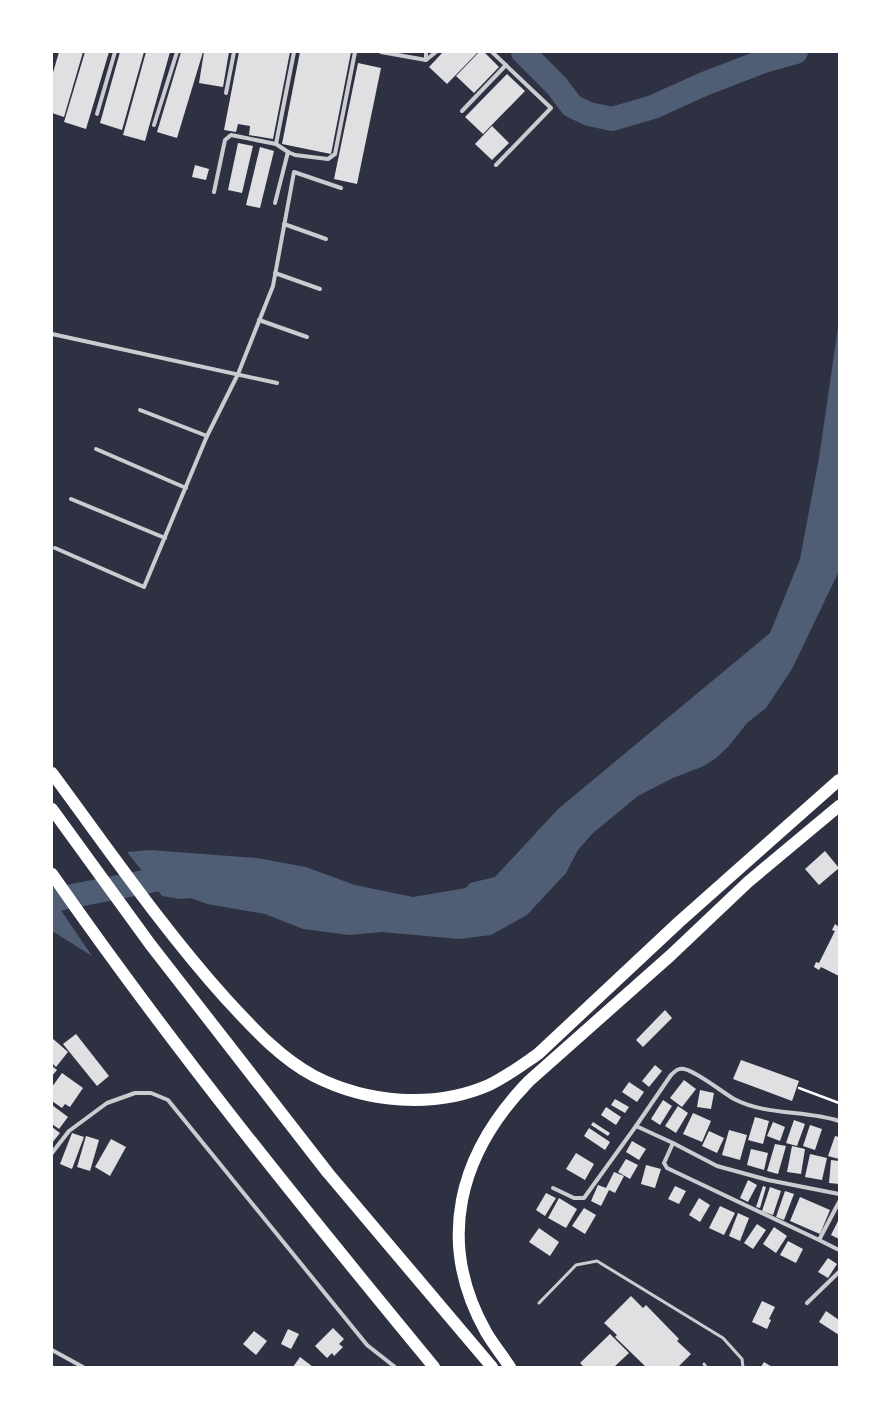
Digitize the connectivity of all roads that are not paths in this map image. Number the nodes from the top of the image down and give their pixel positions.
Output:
1 (115, 52) edge
2 (177, 52) edge
3 (234, 52) edge
4 (294, 52) edge
5 (355, 52) edge
6 (381, 52) edge
7 (426, 52) edge
8 (436, 52) edge
9 (492, 52) edge
10 (426, 60) junction
11 (506, 65) junction
12 (226, 93) dead end
13 (462, 111) dead end
14 (97, 114) dead end
15 (154, 125) dead end
16 (276, 144) junction
17 (288, 152) junction
18 (496, 165) dead end
19 (341, 188) dead end
20 (214, 192) dead end
21 (276, 203) dead end
22 (284, 224) junction
23 (326, 239) dead end
24 (275, 274) junction
25 (320, 289) dead end
26 (259, 320) junction
27 (52, 334) edge
28 (307, 337) dead end
29 (238, 374) junction
30 (278, 382) dead end
31 (140, 410) dead end
32 (207, 436) junction
33 (96, 449) dead end
34 (186, 488) junction
35 (72, 499) dead end
36 (165, 538) junction
37 (55, 548) dead end
38 (52, 774) edge
39 (839, 780) edge
40 (839, 806) edge
41 (52, 809) edge
42 (52, 874) edge
43 (839, 1121) edge
44 (636, 1126) junction
45 (673, 1142) junction
46 (52, 1153) edge
47 (553, 1188) dead end
48 (839, 1194) edge
49 (839, 1202) edge
50 (819, 1240) junction
51 (839, 1250) edge
52 (839, 1272) edge
53 (807, 1303) dead end
54 (539, 1304) dead end
55 (52, 1350) edge
56 (83, 1367) edge
57 (394, 1367) edge
58 (434, 1367) edge
59 (492, 1367) edge
60 (510, 1367) edge
61 (743, 1367) edge

1 - 14 street
2 - 15 street
3 - 12 street
4 - 16 street
5 - 17 street
6 - 10 street
7 - 10 street
8 - 10 street
9 - 11 street
11 - 13 street
11 - 18 street
16 - 17 street
16 - 20 street
17 - 21 street
19 - 22 street
22 - 23 street
22 - 24 street
24 - 25 street
24 - 26 street
26 - 28 street
26 - 29 street
27 - 29 street
29 - 30 street
29 - 32 street
31 - 32 street
32 - 34 street
33 - 34 street
34 - 36 street
35 - 36 street
36 - 37 street
38 - 39 highway
40 - 60 highway
41 - 59 highway
42 - 58 highway
43 - 44 street
44 - 45 street
44 - 47 street
45 - 48 street
45 - 50 street
46 - 57 street
49 - 50 street
50 - 51 street
52 - 53 street
54 - 61 lane
55 - 56 street

